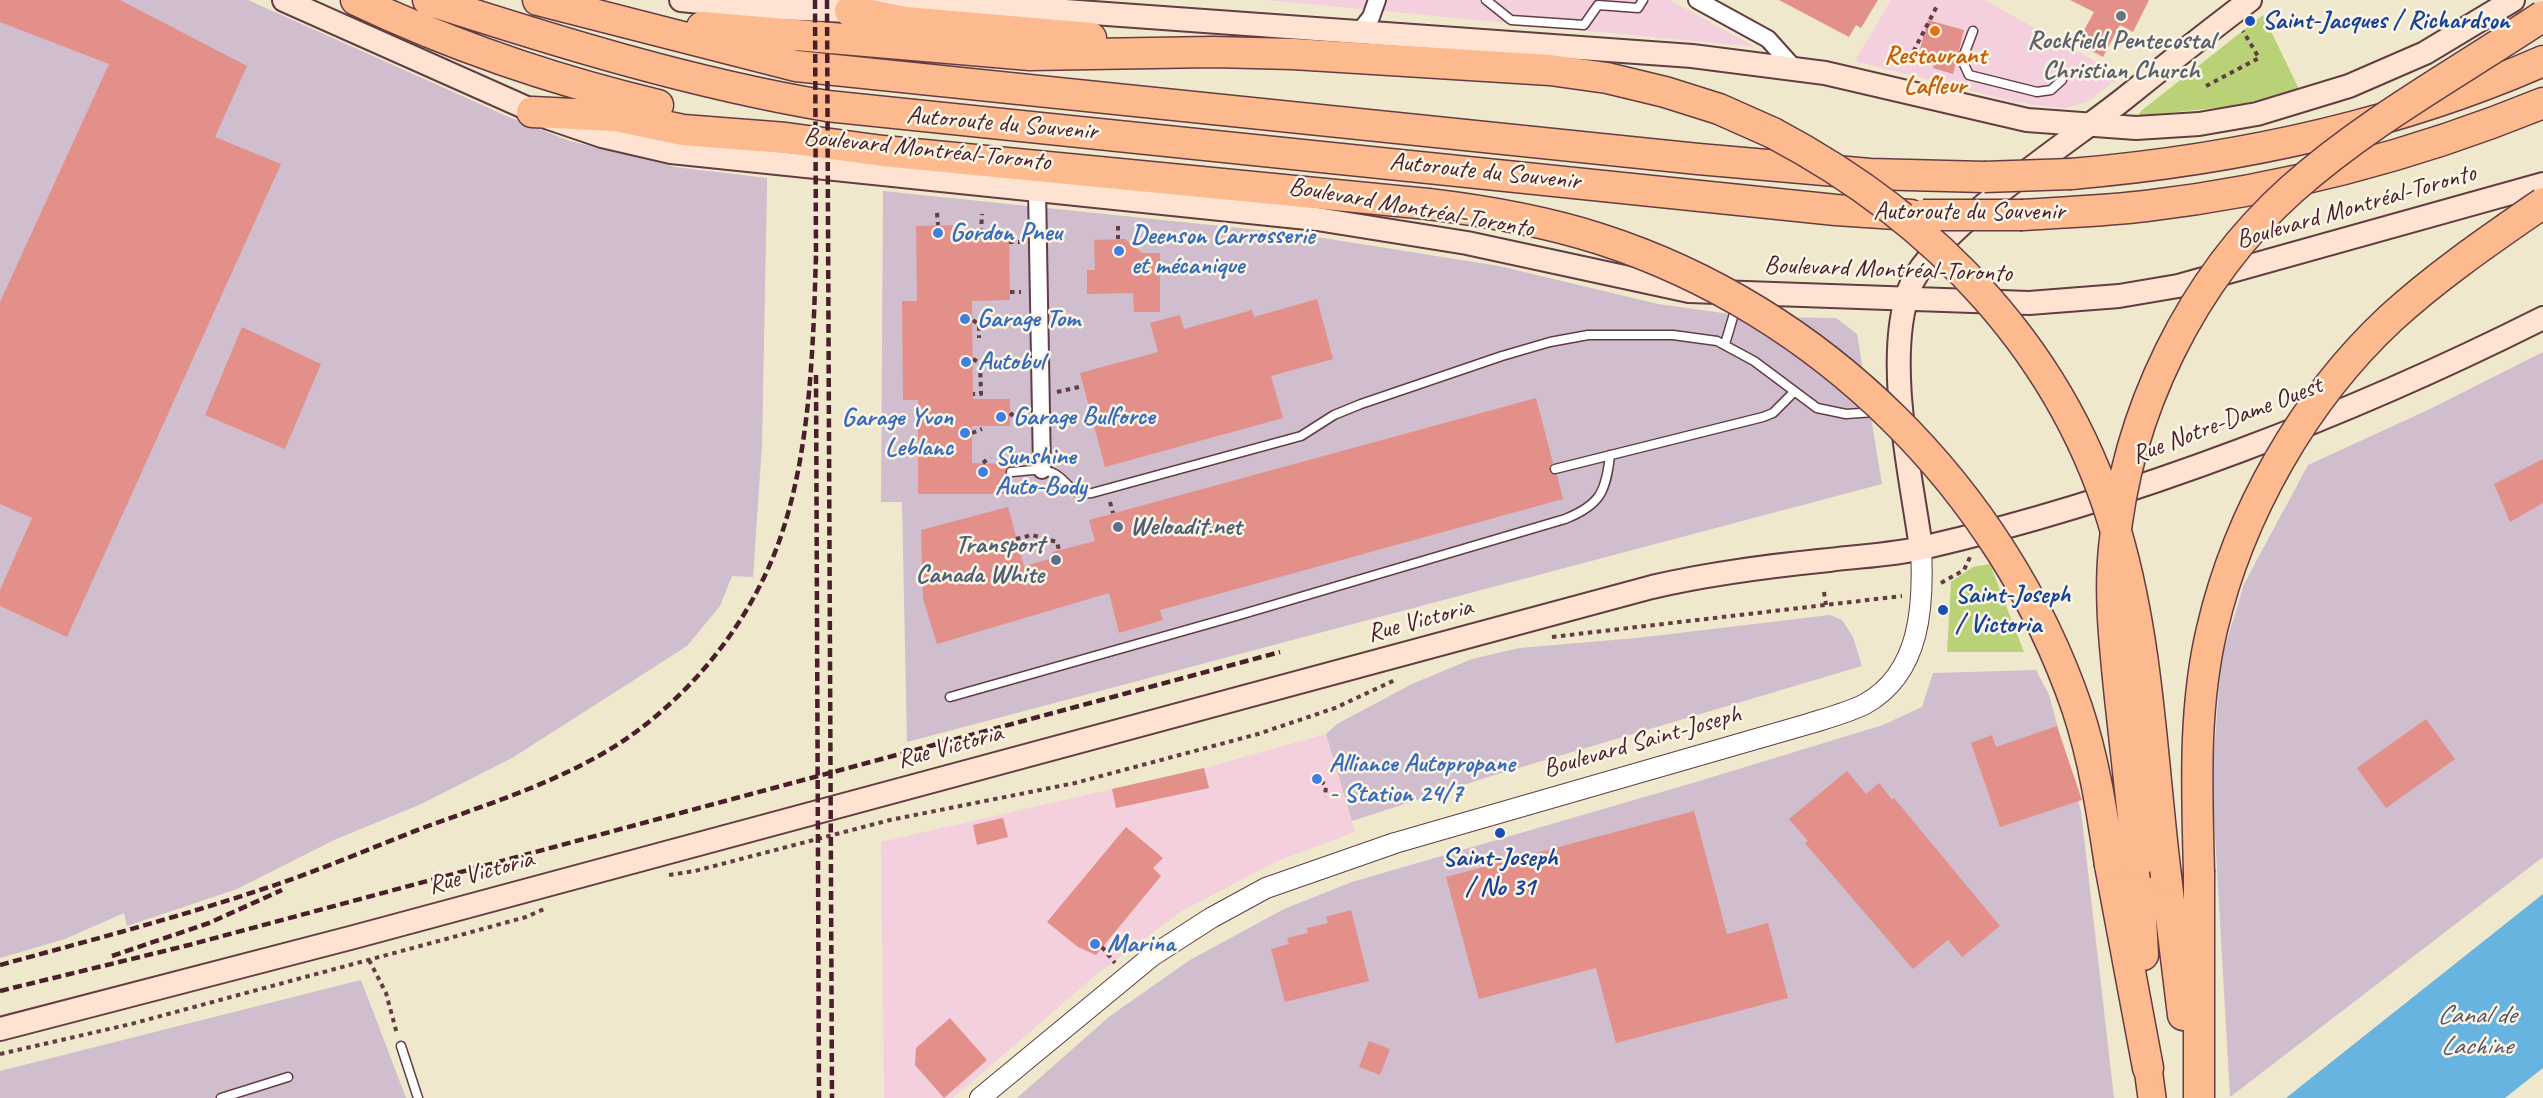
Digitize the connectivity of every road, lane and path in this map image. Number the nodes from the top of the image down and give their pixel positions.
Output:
1 (284, 0) edge
2 (356, 0) edge
3 (428, 0) edge
4 (538, 0) edge
5 (681, 0) edge
6 (1377, 0) edge
7 (1643, 0) edge
8 (1697, 0) edge
9 (2250, 0) edge
10 (2513, 0) edge
11 (1488, 1) edge
12 (1937, 6) dead end
13 (850, 11) junction
14 (587, 14) junction
15 (2543, 16) edge
16 (2241, 28) dead end
17 (1360, 32) junction
18 (1973, 32) dead end
19 (1898, 48) dead end
20 (1213, 52) junction
21 (1911, 56) junction
22 (2543, 61) edge
23 (1932, 62) dead end
24 (1794, 68) junction
25 (2062, 80) dead end
26 (2206, 86) dead end
27 (2543, 104) edge
28 (532, 112) junction
29 (2087, 126) junction
30 (786, 138) junction
31 (2543, 184) edge
32 (1037, 189) junction
33 (2543, 203) edge
34 (937, 213) dead end
35 (982, 214) dead end
36 (938, 225) dead end
37 (1118, 226) dead end
38 (981, 233) dead end
39 (1118, 239) dead end
40 (1740, 293) junction
41 (1906, 300) junction
42 (2543, 318) edge
43 (973, 320) dead end
44 (980, 338) dead end
45 (1725, 344) junction
46 (973, 359) dead end
47 (1083, 386) dead end
48 (1794, 392) junction
49 (973, 394) dead end
50 (1040, 396) junction
51 (1903, 409) junction
52 (982, 429) dead end
53 (972, 433) dead end
54 (1610, 455) junction
55 (990, 457) dead end
56 (983, 463) dead end
57 (1555, 469) dead end
58 (1042, 470) junction
59 (1011, 472) dead end
60 (1016, 539) dead end
61 (1921, 548) junction
62 (1059, 550) dead end
63 (1970, 561) dead end
64 (1944, 582) dead end
65 (1824, 592) dead end
66 (1899, 597) dead end
67 (1826, 605) junction
68 (1549, 638) dead end
69 (1397, 679) dead end
70 (950, 697) dead end
71 (1321, 781) dead end
72 (1325, 797) dead end
73 (663, 875) dead end
74 (553, 903) dead end
75 (354, 937) junction
76 (1102, 948) dead end
77 (369, 960) junction
78 (1116, 964) dead end
79 (0, 1029) edge
80 (401, 1046) joint
81 (0, 1054) edge
82 (2148, 1068) junction
83 (288, 1077) dead end
84 (221, 1098) edge
85 (418, 1098) edge
86 (980, 1098) edge
87 (2152, 1098) edge
88 (2194, 1098) edge
89 (2199, 1098) edge

1 - 28 main road, Boulevard Montréal-Toronto
2 - 30 highway
3 - 27 highway, Autoroute du Souvenir, bridge
4 - 14 highway, Autoroute du Souvenir
5 - 13 main road
6 - 17 street
7 - 11 lane
8 - 24 street
9 - 29 main road, Boulevard Saint-Joseph
10 - 29 main road
12 - 21 path
13 - 17 main road
13 - 20 highway
14 - 20 highway
14 - 22 highway, Autoroute du Souvenir, bridge
15 - 82 highway, bridge
16 - 26 path
17 - 24 main road
18 - 25 lane
19 - 21 path
20 - 88 highway, bridge
21 - 23 path
24 - 29 main road
28 - 30 highway
28 - 32 main road, Boulevard Montréal-Toronto
29 - 41 main road, Boulevard Saint-Joseph
30 - 82 highway, bridge
31 - 41 main road, Boulevard Montréal-Toronto
32 - 40 main road, Boulevard Montréal-Toronto
32 - 50 street
33 - 89 highway, bridge
34 - 36 path
35 - 38 path
37 - 39 path
40 - 41 main road, Boulevard Montréal-Toronto
40 - 45 lane
41 - 51 main road, Boulevard Saint-Joseph
42 - 61 main road, Rue Notre-Dame Ouest
43 - 44 path
45 - 48 lane
45 - 58 lane
46 - 49 path
47 - 50 path
48 - 51 lane
48 - 54 lane
50 - 58 street
51 - 61 main road, Boulevard Saint-Joseph
52 - 53 path
54 - 57 lane
54 - 70 lane
55 - 56 path
58 - 59 lane
60 - 62 path
61 - 75 main road, Rue Victoria
61 - 86 street, Boulevard Saint-Joseph
63 - 64 path
65 - 67 path
66 - 67 path
67 - 68 path
69 - 73 path, Rue Victoria
71 - 72 path
74 - 77 path, Rue Victoria
75 - 77 path
75 - 79 main road, Rue Victoria
76 - 78 path
77 - 80 path
77 - 81 path, Rue Victoria
80 - 85 lane
82 - 87 highway
83 - 84 lane

